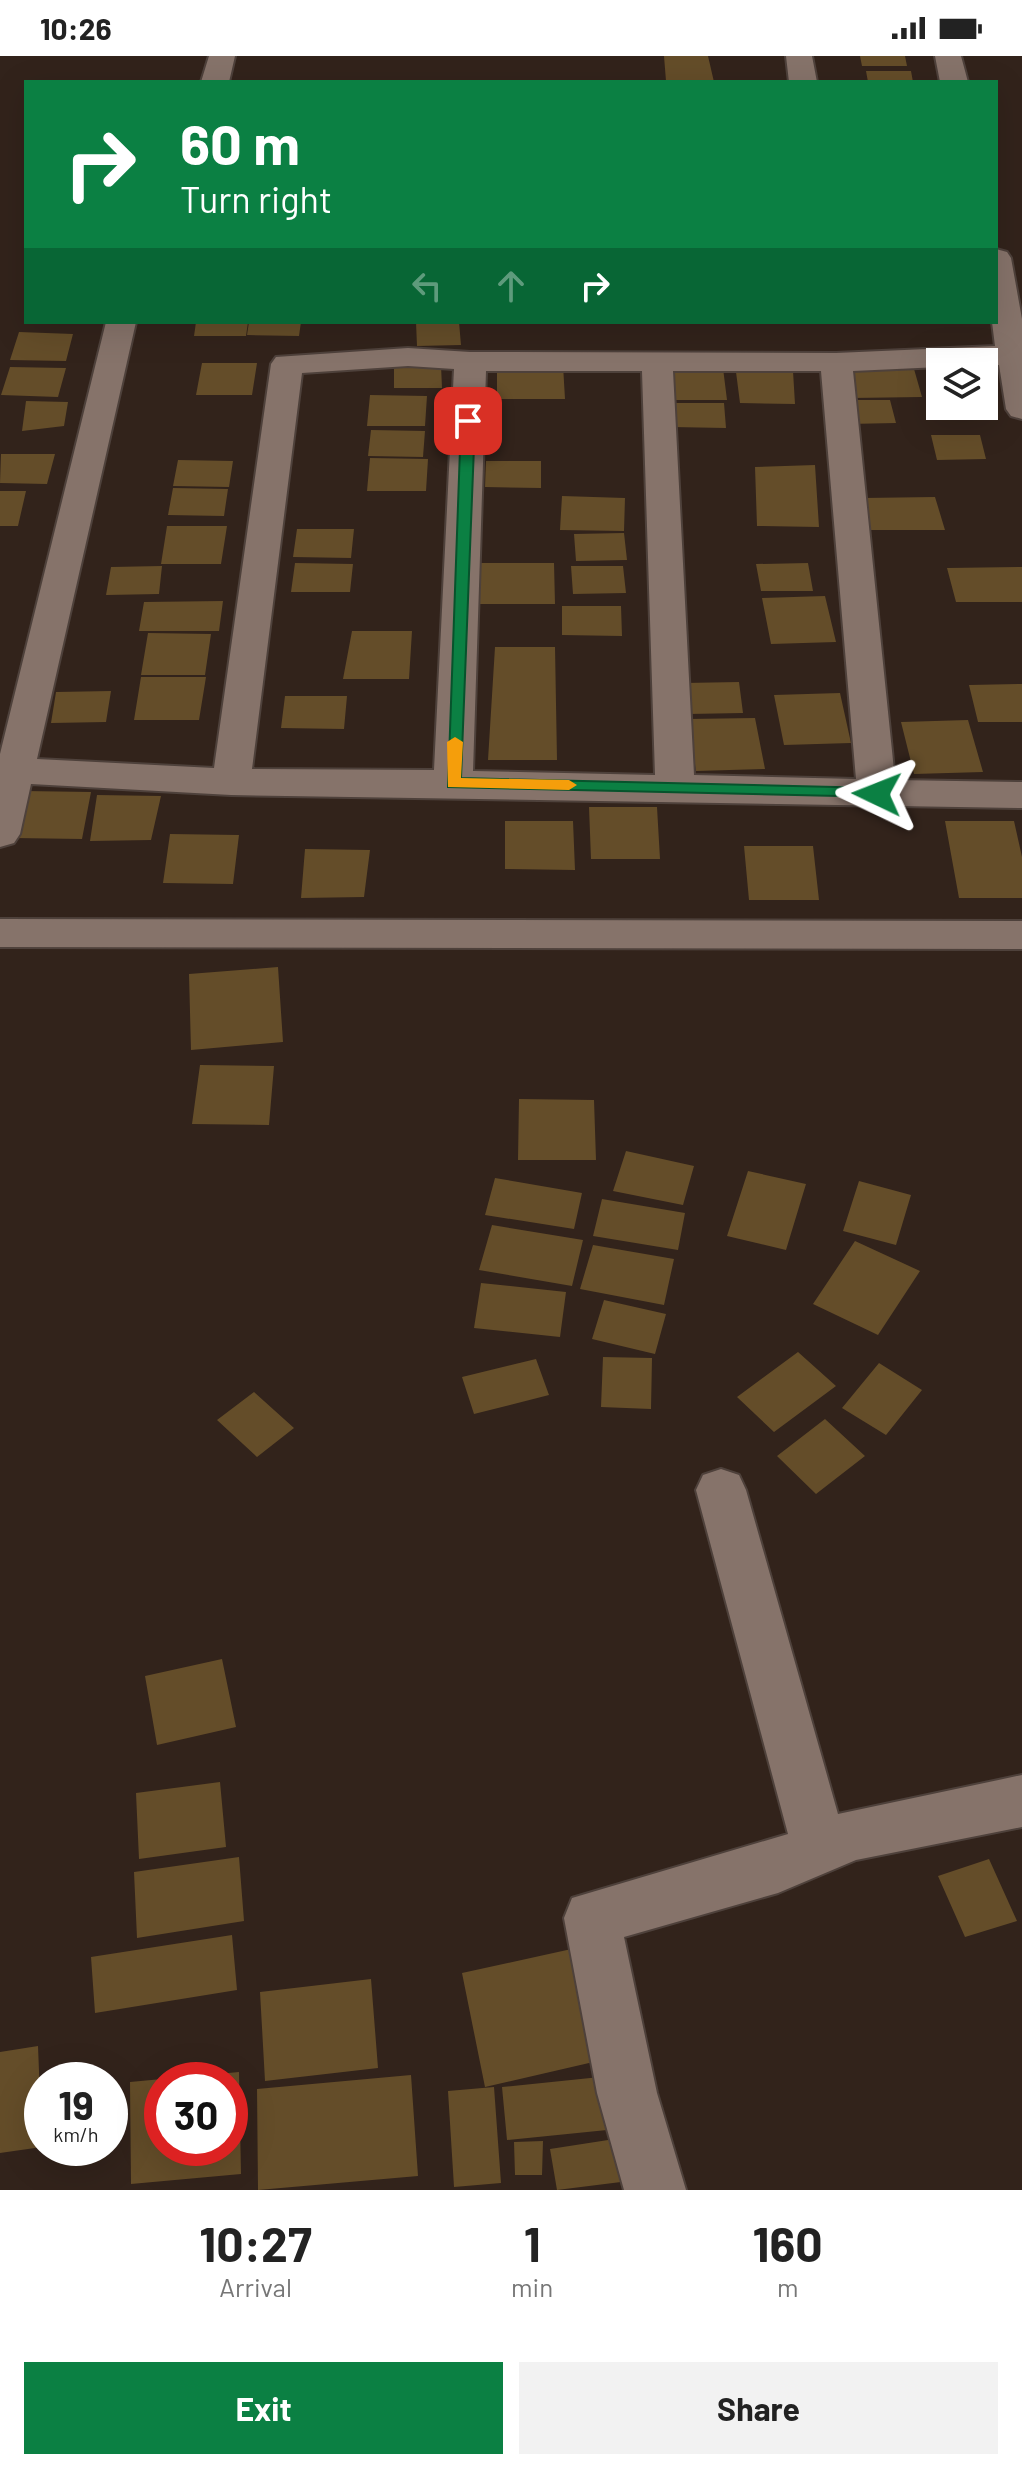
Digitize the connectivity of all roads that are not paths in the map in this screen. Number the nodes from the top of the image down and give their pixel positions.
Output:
1 (222, 56) edge
2 (799, 56) edge
3 (948, 56) edge
4 (216, 80) edge
5 (803, 80) edge
6 (954, 80) edge
7 (1003, 263) edge
8 (121, 324) edge
9 (1011, 355) junction
10 (657, 360) junction
11 (470, 361) junction
12 (836, 362) junction
13 (1022, 409) edge
14 (17, 771) junction
15 (231, 782) junction
16 (453, 783) junction
17 (675, 787) junction
18 (877, 794) junction
19 (1022, 795) edge
20 (0, 834) edge
21 (0, 933) edge
22 (1022, 935) edge
23 (721, 1490) dead end
24 (1022, 1801) edge
25 (820, 1849) junction
26 (655, 2190) edge

1 - 4 street
2 - 5 street
3 - 6 street
7 - 9 street
8 - 14 street
9 - 12 street
9 - 13 street
10 - 11 street
10 - 12 street
10 - 17 street
11 - 15 street
11 - 16 street
12 - 18 street
14 - 15 street
14 - 20 street
15 - 16 street
16 - 17 street
17 - 18 street
18 - 19 street
21 - 22 street
23 - 25 street
24 - 25 street
25 - 26 street

